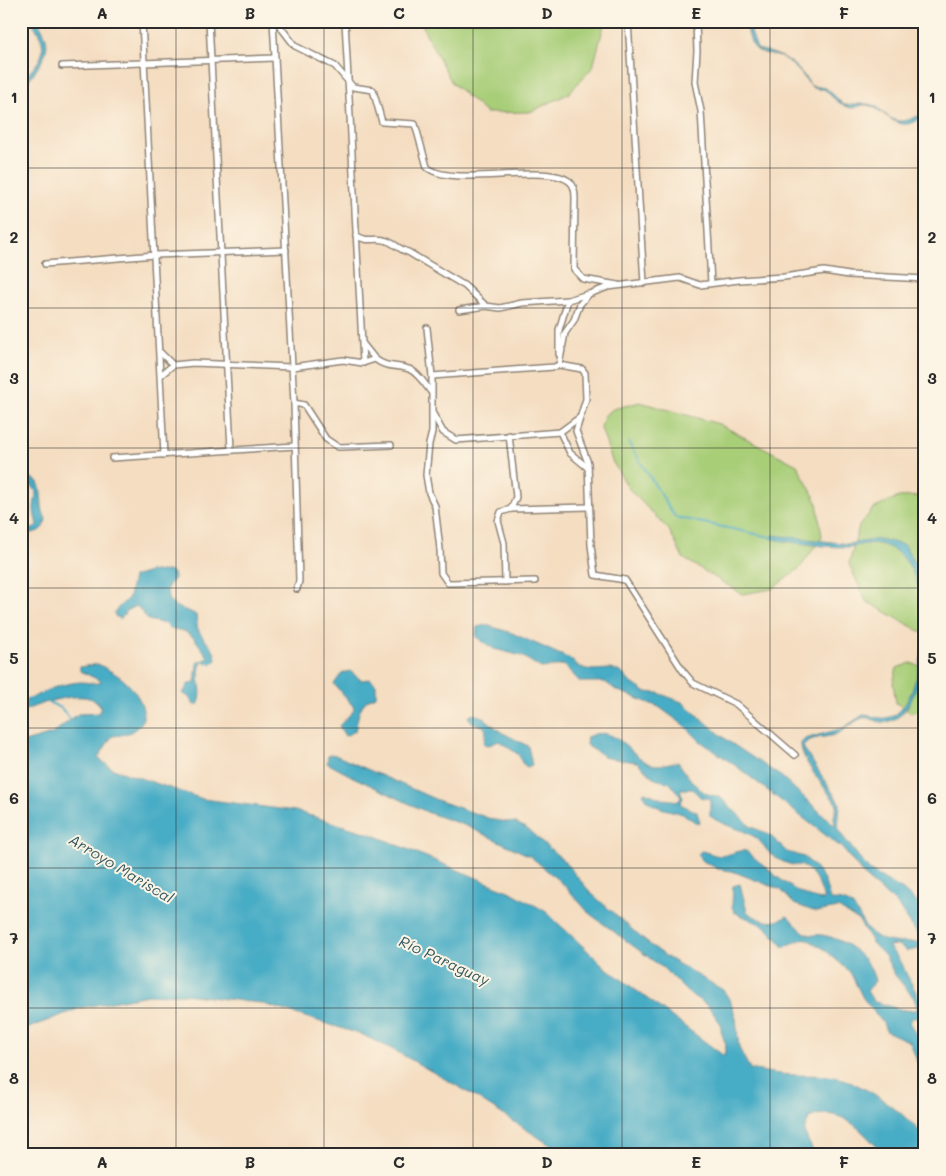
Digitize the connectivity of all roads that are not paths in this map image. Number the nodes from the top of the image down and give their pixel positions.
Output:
1 (142, 21) edge
2 (209, 21) edge
3 (275, 21) edge
4 (345, 21) edge
5 (628, 21) edge
6 (696, 21) edge
7 (275, 58) junction
8 (211, 60) junction
9 (145, 63) junction
10 (62, 66) dead end
11 (349, 84) junction
12 (356, 235) junction
13 (286, 250) junction
14 (221, 252) junction
15 (155, 255) junction
16 (45, 264) dead end
17 (925, 280) edge
18 (644, 283) junction
19 (712, 283) junction
20 (618, 285) junction
21 (589, 294) junction
22 (568, 300) junction
23 (486, 306) junction
24 (459, 310) dead end
25 (428, 328) dead end
26 (362, 342) junction
27 (160, 351) junction
28 (375, 359) junction
29 (363, 363) junction
30 (173, 364) junction
31 (227, 364) junction
32 (559, 365) junction
33 (292, 368) junction
34 (161, 376) junction
35 (432, 376) junction
36 (431, 392) junction
37 (294, 402) junction
38 (431, 409) junction
39 (581, 416) junction
40 (560, 432) junction
41 (509, 435) junction
42 (391, 445) dead end
43 (295, 446) junction
44 (231, 449) junction
45 (164, 455) junction
46 (112, 458) dead end
47 (588, 468) junction
48 (589, 507) junction
49 (511, 509) junction
50 (535, 581) dead end
51 (505, 582) junction
52 (297, 589) dead end
53 (796, 755) dead end

1 - 9 street
2 - 8 street
3 - 7 street
3 - 11 street
4 - 11 street
5 - 18 street
6 - 19 street
7 - 8 street
7 - 13 street
8 - 9 street
8 - 14 street
9 - 10 street
9 - 15 street
11 - 12 street
11 - 20 street
12 - 23 street
12 - 26 street
13 - 14 street
13 - 33 street
14 - 15 street
14 - 31 street
15 - 16 street
15 - 27 street
17 - 19 street
18 - 19 street
18 - 20 street
20 - 21 street
21 - 22 street
21 - 32 street
22 - 23 street
22 - 32 street
23 - 24 street
25 - 35 street
26 - 28 street
26 - 29 street
27 - 30 street
27 - 34 street
28 - 29 street
28 - 36 street
29 - 33 street
30 - 31 street
30 - 34 street
31 - 33 street
31 - 44 street
32 - 35 street
32 - 39 street
33 - 37 street
34 - 45 street
35 - 36 street
36 - 38 street
37 - 42 street
37 - 43 street
38 - 41 street
38 - 51 street
39 - 40 street
39 - 47 street
40 - 41 street
40 - 47 street
41 - 49 street
43 - 44 street
43 - 52 street
44 - 45 street
45 - 46 street
47 - 48 street
48 - 49 street
48 - 53 street
49 - 51 street
50 - 51 street

